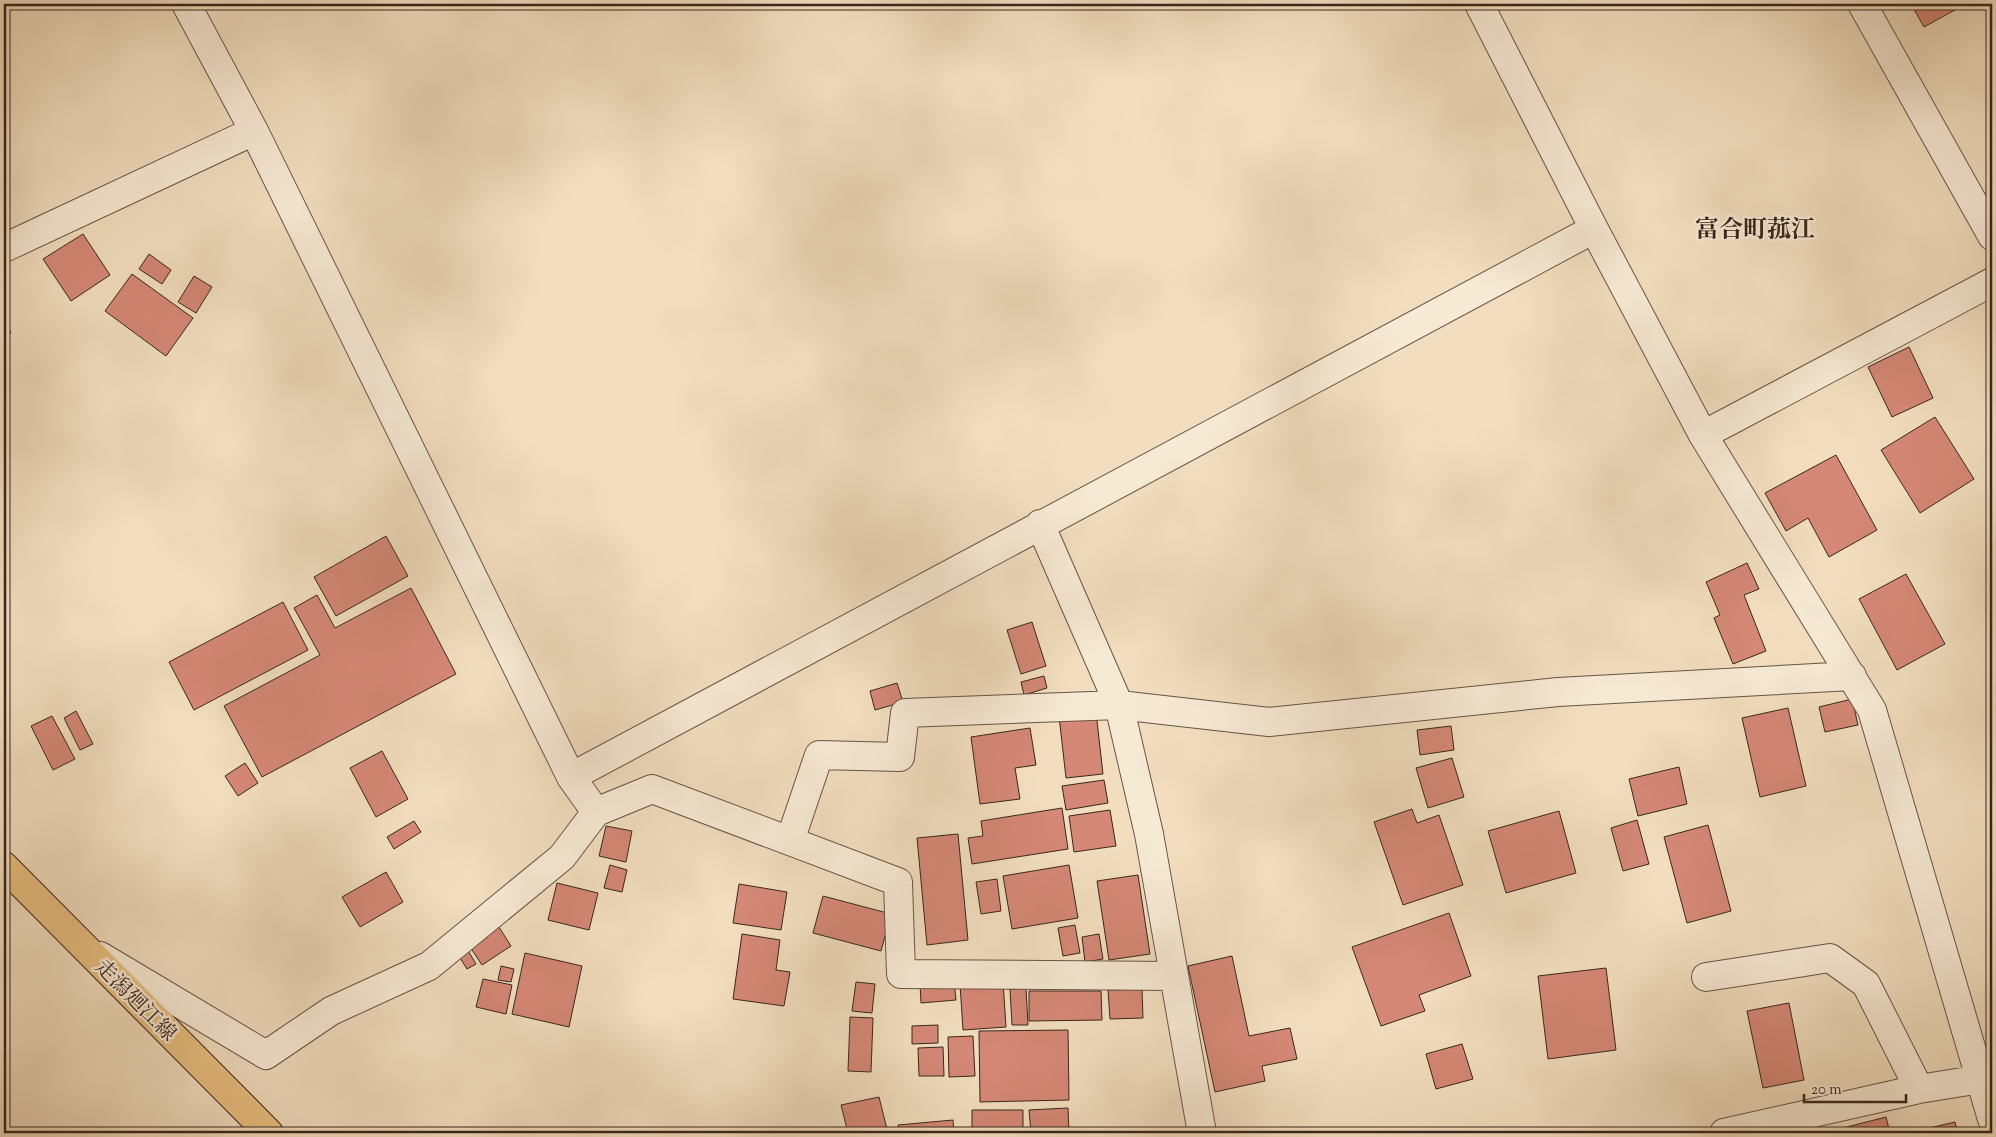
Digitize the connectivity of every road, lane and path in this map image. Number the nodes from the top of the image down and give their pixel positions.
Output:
1 (186, 4) edge
2 (1479, 4) edge
3 (1862, 4) edge
4 (254, 132) junction
5 (1594, 229) junction
6 (1992, 236) edge
7 (4, 248) edge
8 (1992, 282) edge
9 (1703, 435) junction
10 (1040, 524) junction
11 (1852, 676) junction
12 (1119, 705) junction
13 (571, 777) junction
14 (596, 812) junction
15 (790, 841) junction
16 (4, 866) edge
17 (83, 946) junction
18 (1174, 976) junction
19 (1706, 978) dead end
20 (1981, 1078) junction
21 (1919, 1089) junction
22 (1992, 1119) edge
23 (269, 1133) edge
24 (1202, 1133) edge
25 (1724, 1133) edge

1 - 4 street
2 - 5 street
3 - 6 street
4 - 7 street
4 - 13 street
5 - 9 street
5 - 10 street
8 - 9 street
9 - 11 street
10 - 12 street
10 - 13 street
11 - 12 street
11 - 20 street
12 - 15 street
12 - 18 street
13 - 14 street
14 - 15 street
14 - 17 street
15 - 18 street
16 - 17 main road, 走潟廻江線
17 - 23 main road, 走潟廻江線
18 - 24 street
19 - 21 street
20 - 21 street
20 - 22 street
21 - 25 street

